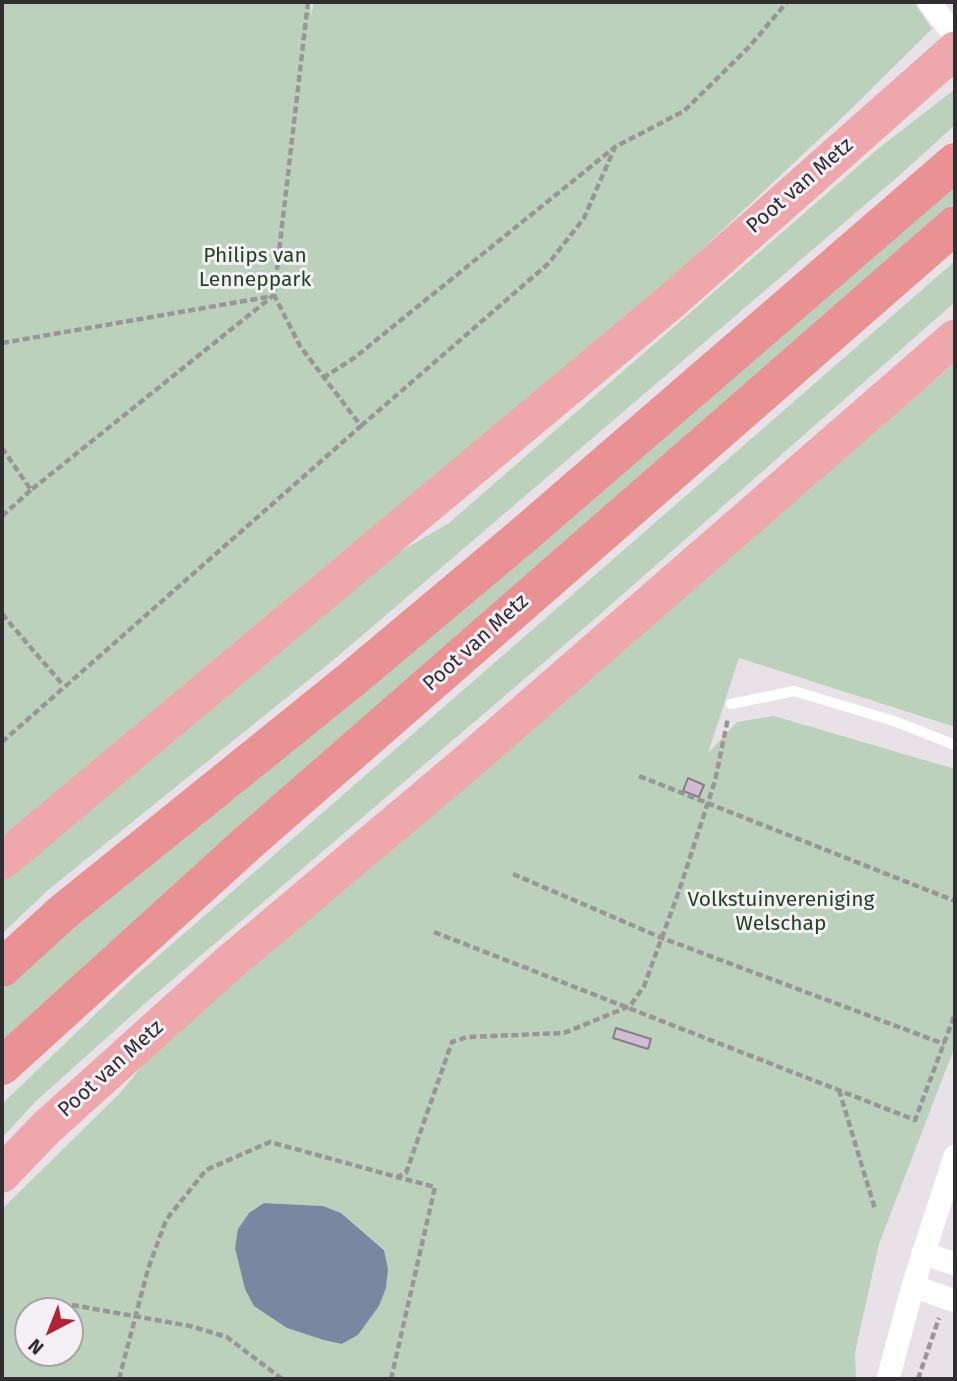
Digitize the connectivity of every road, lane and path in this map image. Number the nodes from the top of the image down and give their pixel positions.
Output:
1 (308, 2) edge
2 (787, 2) edge
3 (929, 2) edge
4 (953, 47) edge
5 (615, 147) junction
6 (955, 162) edge
7 (955, 225) edge
8 (274, 295) junction
9 (955, 338) edge
10 (2, 343) edge
11 (323, 378) junction
12 (361, 426) junction
13 (2, 447) edge
14 (31, 491) junction
15 (2, 516) edge
16 (2, 614) edge
17 (63, 685) junction
18 (731, 704) joint
19 (2, 742) edge
20 (955, 745) edge
21 (639, 776) dead end
22 (707, 804) junction
23 (2, 861) edge
24 (513, 874) dead end
25 (955, 901) edge
26 (434, 932) dead end
27 (662, 937) junction
28 (2, 968) edge
29 (630, 1006) junction
30 (955, 1014) edge
31 (944, 1044) junction
32 (2, 1066) edge
33 (838, 1089) junction
34 (955, 1156) edge
35 (2, 1174) edge
36 (397, 1177) junction
37 (876, 1209) dead end
38 (923, 1253) junction
39 (955, 1264) edge
40 (913, 1286) junction
41 (955, 1301) edge
42 (84, 1307) edge
43 (135, 1317) junction
44 (119, 1379) edge
45 (282, 1379) edge
46 (391, 1379) edge
47 (888, 1379) edge

1 - 8 path
2 - 5 path
3 - 4 street
4 - 23 highway, Poot van Metz
5 - 11 path
5 - 12 path
6 - 28 highway
7 - 32 highway, Poot van Metz
8 - 10 path
8 - 11 path
8 - 14 path
9 - 35 highway, Poot van Metz
11 - 12 path
12 - 17 path
13 - 14 path
14 - 15 path
16 - 17 path
17 - 19 path
18 - 20 lane
18 - 22 path
21 - 22 path
22 - 25 path
22 - 27 path
24 - 27 path
26 - 29 path
27 - 29 path
27 - 31 path
29 - 33 path
29 - 36 path
30 - 31 path
31 - 33 path
33 - 37 path
34 - 38 street
36 - 43 path
36 - 46 path
38 - 39 street
38 - 40 street
40 - 41 street
40 - 47 street
42 - 43 path
43 - 44 path
43 - 45 path

